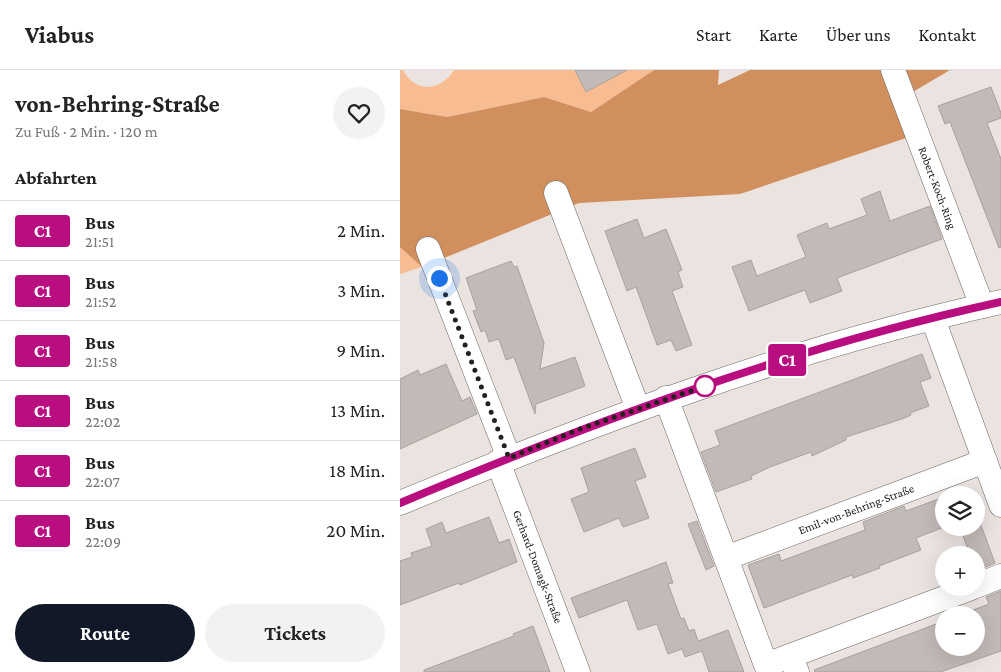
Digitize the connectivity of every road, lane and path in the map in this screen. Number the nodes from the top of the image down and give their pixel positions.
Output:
1 (893, 70) edge
2 (556, 193) dead end
3 (428, 250) dead end
4 (992, 304) edge
5 (933, 319) junction
6 (666, 398) junction
7 (638, 409) junction
8 (503, 460) junction
9 (985, 461) junction
10 (400, 503) edge
11 (1001, 505) edge
12 (726, 558) junction
13 (1001, 576) edge
14 (985, 582) edge
15 (953, 596) edge
16 (794, 664) edge
17 (578, 672) edge

1 - 4 street, Robert-Koch-Ring
2 - 7 street
3 - 8 street
4 - 5 street, Robert-Koch-Ring
5 - 6 street, Robert-Koch-Ring
5 - 9 street
6 - 7 street, Robert-Koch-Ring
6 - 12 street
7 - 8 street, Robert-Koch-Ring
8 - 10 street, Robert-Koch-Ring
8 - 17 street, Gerhard-Domagk-Straße
9 - 11 street
9 - 12 street, Emil-von-Behring-Straße
12 - 16 street
13 - 14 street
15 - 16 street

